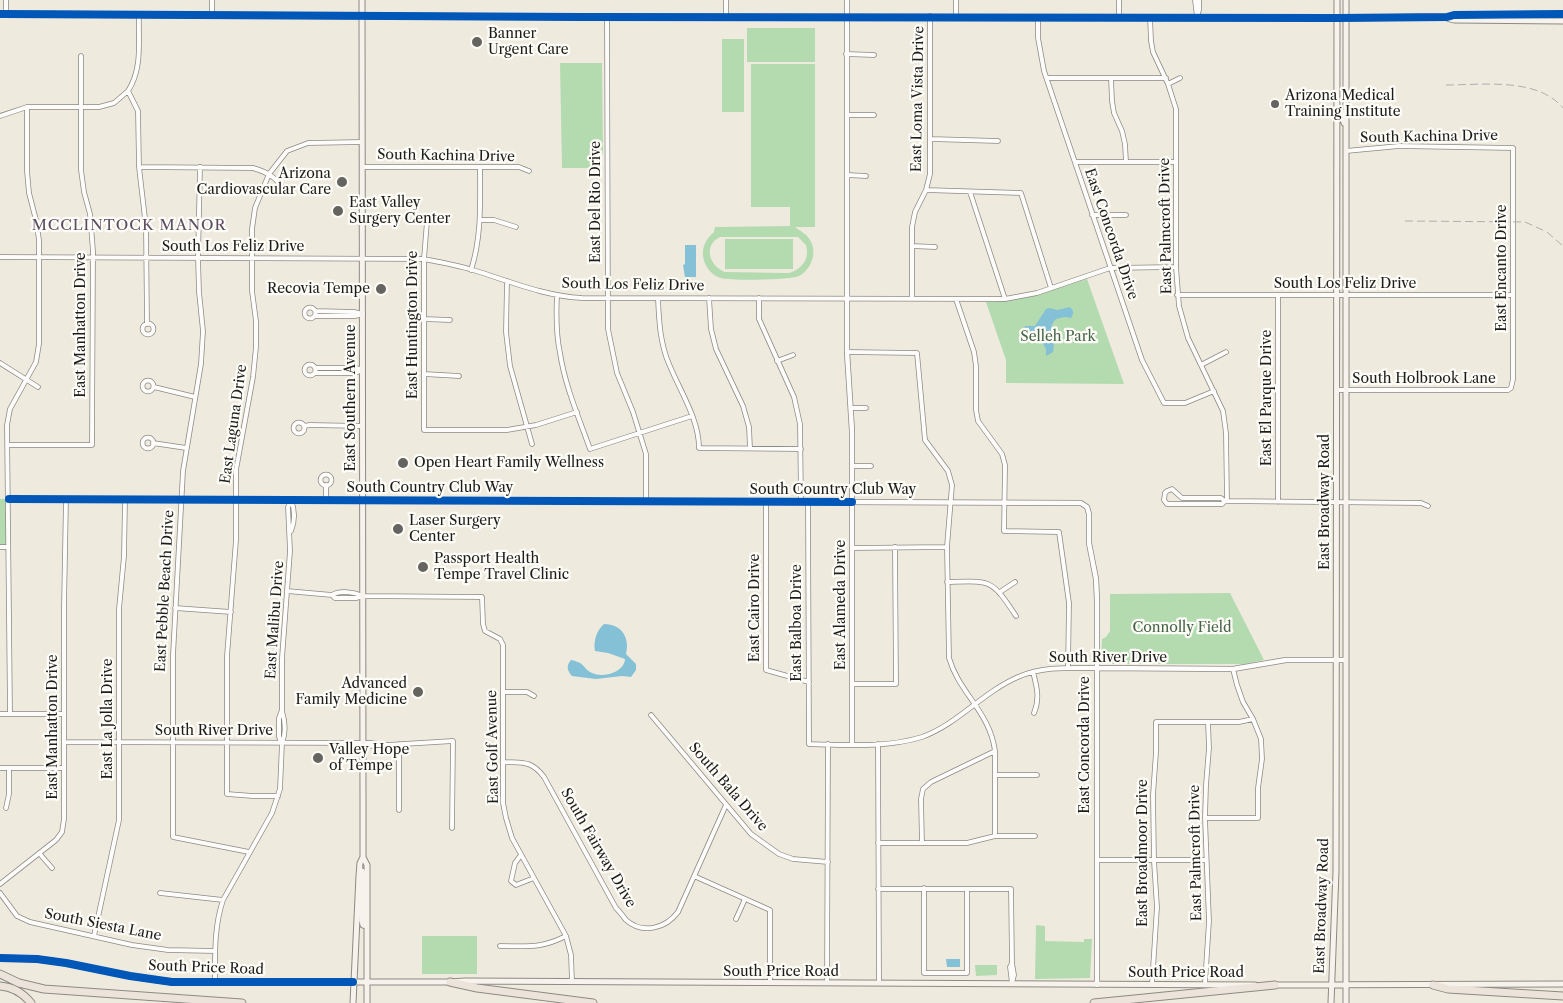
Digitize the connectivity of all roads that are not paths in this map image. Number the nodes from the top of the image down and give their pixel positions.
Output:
1 (6, 0) edge
2 (212, 0) edge
3 (362, 0) edge
4 (726, 0) edge
5 (846, 0) edge
6 (956, 0) edge
7 (1119, 0) edge
8 (1195, 0) edge
9 (1199, 0) edge
10 (1337, 0) edge
11 (1346, 0) edge
12 (3, 14) edge
13 (139, 14) junction
14 (1563, 14) edge
15 (212, 15) junction
16 (362, 16) junction
17 (607, 16) junction
18 (726, 16) junction
19 (846, 16) junction
20 (930, 16) junction
21 (956, 16) junction
22 (1038, 17) junction
23 (1119, 17) junction
24 (1150, 17) junction
25 (1197, 17) junction
26 (1337, 18) junction
27 (1346, 18) junction
28 (1447, 18) junction
29 (1563, 21) edge
30 (846, 54) junction
31 (874, 55) dead end
32 (81, 56) dead end
33 (1047, 78) junction
34 (1111, 78) junction
35 (1166, 78) junction
36 (1180, 78) dead end
37 (1168, 84) junction
38 (128, 91) junction
39 (27, 107) junction
40 (81, 107) junction
41 (1337, 108) junction
42 (847, 115) junction
43 (874, 115) dead end
44 (0, 116) edge
45 (1346, 125) junction
46 (931, 140) junction
47 (998, 141) dead end
48 (362, 142) junction
49 (1512, 148) joint
50 (1346, 150) junction
51 (1337, 154) junction
52 (1075, 162) junction
53 (1126, 162) junction
54 (1176, 162) junction
55 (362, 166) junction
56 (139, 167) junction
57 (200, 167) junction
58 (480, 167) junction
59 (528, 170) dead end
60 (269, 174) junction
61 (847, 175) junction
62 (866, 176) dead end
63 (926, 190) junction
64 (285, 192) dead end
65 (970, 192) junction
66 (1092, 215) junction
67 (1126, 215) dead end
68 (480, 220) junction
69 (427, 221) dead end
70 (516, 226) dead end
71 (912, 246) junction
72 (934, 247) dead end
73 (0, 256) edge
74 (38, 257) junction
75 (93, 257) junction
76 (146, 257) junction
77 (198, 258) junction
78 (252, 258) junction
79 (363, 258) junction
80 (424, 259) junction
81 (1176, 267) junction
82 (1110, 268) junction
83 (471, 270) junction
84 (506, 281) junction
85 (1051, 288) junction
86 (557, 295) junction
87 (1177, 295) junction
88 (1278, 295) junction
89 (1337, 295) junction
90 (1346, 295) junction
91 (1513, 295) junction
92 (608, 298) junction
93 (658, 298) junction
94 (709, 298) junction
95 (759, 298) junction
96 (847, 299) junction
97 (912, 299) junction
98 (956, 299) junction
99 (1004, 299) junction
100 (315, 313) dead end
101 (363, 314) junction
102 (424, 319) junction
103 (450, 320) dead end
104 (147, 324) dead end
105 (847, 352) junction
106 (1226, 352) dead end
107 (793, 355) dead end
108 (777, 361) junction
109 (0, 363) edge
110 (1200, 365) junction
111 (315, 368) junction
112 (363, 370) junction
113 (315, 373) junction
114 (424, 374) junction
115 (459, 376) dead end
116 (27, 380) junction
117 (38, 387) dead end
118 (154, 387) dead end
119 (1511, 388) joint
120 (1336, 390) junction
121 (1346, 390) junction
122 (1214, 391) junction
123 (195, 397) junction
124 (851, 408) junction
125 (866, 408) dead end
126 (577, 412) junction
127 (692, 416) junction
128 (304, 426) dead end
129 (362, 426) junction
130 (528, 427) junction
131 (641, 433) junction
132 (154, 443) dead end
133 (532, 444) dead end
134 (8, 445) junction
135 (186, 448) junction
136 (750, 448) junction
137 (801, 449) junction
138 (852, 466) junction
139 (871, 466) dead end
140 (326, 485) dead end
141 (8, 499) junction
142 (66, 500) junction
143 (125, 500) junction
144 (182, 500) junction
145 (236, 500) junction
146 (291, 500) junction
147 (326, 500) junction
148 (363, 500) junction
149 (646, 501) junction
150 (766, 501) junction
151 (808, 501) junction
152 (1226, 501) junction
153 (801, 502) junction
154 (852, 502) junction
155 (951, 502) junction
156 (1004, 502) junction
157 (1278, 502) junction
158 (1336, 503) junction
159 (1345, 503) junction
160 (1087, 506) joint
161 (1428, 506) dead end
162 (0, 547) edge
163 (8, 547) junction
164 (896, 547) junction
165 (947, 547) junction
166 (852, 548) junction
167 (947, 582) junction
168 (1015, 582) dead end
169 (287, 591) junction
170 (1000, 592) junction
171 (363, 596) junction
172 (175, 608) junction
173 (231, 612) junction
174 (1016, 616) dead end
175 (1337, 660) junction
176 (1345, 660) junction
177 (1068, 668) junction
178 (1097, 668) junction
179 (1233, 668) junction
180 (1034, 672) junction
181 (809, 682) junction
182 (852, 684) junction
183 (503, 692) junction
184 (534, 696) dead end
185 (976, 705) junction
186 (1034, 713) dead end
187 (0, 714) edge
188 (10, 714) junction
189 (64, 714) junction
190 (651, 715) dead end
191 (1253, 719) junction
192 (1208, 722) junction
193 (64, 742) junction
194 (120, 742) junction
195 (173, 742) junction
196 (228, 743) junction
197 (282, 743) junction
198 (363, 743) junction
199 (399, 744) junction
200 (809, 744) joint
201 (828, 744) junction
202 (852, 744) junction
203 (878, 744) junction
204 (995, 751) junction
205 (504, 762) junction
206 (0, 768) edge
207 (10, 768) junction
208 (64, 768) junction
209 (995, 775) junction
210 (1037, 775) dead end
211 (278, 796) junction
212 (726, 805) junction
213 (6, 808) dead end
214 (399, 810) dead end
215 (1336, 812) junction
216 (1345, 812) junction
217 (1205, 818) junction
218 (452, 828) dead end
219 (995, 836) junction
220 (1035, 836) dead end
221 (878, 843) junction
222 (922, 843) junction
223 (249, 852) junction
224 (39, 854) junction
225 (521, 855) junction
226 (363, 857) junction
227 (1097, 860) junction
228 (1206, 860) junction
229 (1154, 861) junction
230 (828, 862) junction
231 (360, 863) junction
232 (52, 868) dead end
233 (1336, 871) junction
234 (1345, 871) junction
235 (694, 876) junction
236 (534, 878) junction
237 (0, 884) edge
238 (924, 888) junction
239 (878, 889) junction
240 (967, 889) junction
241 (0, 893) edge
242 (160, 893) dead end
243 (745, 899) junction
244 (223, 900) junction
245 (736, 919) dead end
246 (367, 926) junction
247 (94, 936) junction
248 (566, 936) junction
249 (500, 946) dead end
250 (215, 951) junction
251 (2, 958) edge
252 (0, 974) edge
253 (215, 982) junction
254 (353, 982) junction
255 (368, 982) junction
256 (450, 982) junction
257 (572, 982) junction
258 (770, 983) junction
259 (827, 983) junction
260 (879, 983) junction
261 (1012, 983) junction
262 (1098, 984) junction
263 (1152, 984) junction
264 (1205, 984) junction
265 (1331, 984) junction
266 (1346, 984) junction
267 (1563, 984) edge
268 (1274, 985) junction
269 (1433, 985) junction
270 (0, 986) edge
271 (1563, 996) edge
272 (353, 1000) edge
273 (367, 1000) edge
274 (1331, 1001) edge
275 (1346, 1001) edge
276 (31, 1003) edge
277 (242, 1003) edge
278 (593, 1003) edge
279 (1094, 1003) edge

1 - 12 street
2 - 15 street
3 - 16 main road, East Southern Avenue
4 - 18 street
5 - 19 street, East Alameda Drive
6 - 21 street
7 - 23 street
8 - 25 street
9 - 25 street
10 - 26 main road, East Broadway Road
11 - 27 main road, East Broadway Road
12 - 13 main road
13 - 15 main road
13 - 38 street
14 - 28 main road
15 - 16 main road
16 - 17 main road
16 - 48 main road, East Southern Avenue
17 - 18 main road
17 - 92 street, East Del Rio Drive
18 - 19 main road
19 - 20 main road
19 - 30 street, East Alameda Drive
20 - 21 main road
20 - 46 street, East Loma Vista Drive
21 - 22 main road
22 - 23 main road
22 - 33 street, East Concorda Drive
23 - 24 main road
24 - 25 main road
24 - 35 street, East Palmcroft Drive
25 - 26 main road
26 - 27 main road
26 - 41 main road, East Broadway Road
27 - 28 main road
27 - 45 main road, East Broadway Road
28 - 29 main road
30 - 31 street
30 - 42 street, East Alameda Drive
32 - 40 street, East Manhatton Drive
33 - 34 street
33 - 52 street, East Concorda Drive
34 - 35 street
34 - 53 street
35 - 37 street, East Palmcroft Drive
36 - 37 street
37 - 54 street, East Palmcroft Drive
38 - 40 street
38 - 56 street
39 - 40 street
39 - 44 street
39 - 74 street
40 - 75 street, East Manhatton Drive
41 - 45 main road
41 - 51 main road, East Broadway Road
42 - 43 street
42 - 61 street, East Alameda Drive
45 - 50 main road, East Broadway Road
46 - 47 street
46 - 63 street, East Loma Vista Drive
48 - 55 main road, East Southern Avenue
48 - 60 street, South Kachina Drive
49 - 50 street, South Kachina Drive
49 - 91 street, East Encanto Drive
50 - 51 main road
50 - 90 main road, East Broadway Road
51 - 89 main road, East Broadway Road
52 - 53 street
52 - 66 street, East Concorda Drive
53 - 54 street
54 - 81 street, East Palmcroft Drive
55 - 58 street, South Kachina Drive
55 - 79 main road, East Southern Avenue
56 - 57 street
56 - 76 street
57 - 60 street
57 - 77 street, East Pebble Beach Drive
58 - 59 street, South Kachina Drive
58 - 68 street
60 - 64 street
60 - 78 street, East Laguna Drive
61 - 62 street
61 - 96 street, East Alameda Drive
63 - 65 street
63 - 71 street, East Loma Vista Drive
65 - 85 street
65 - 99 street
66 - 67 street
66 - 82 street, East Concorda Drive
68 - 70 street
68 - 83 street
69 - 80 street, East Huntington Drive
71 - 72 street
71 - 97 street, East Loma Vista Drive
73 - 74 street, South Los Feliz Drive
74 - 75 street, South Los Feliz Drive
74 - 116 street
75 - 76 street, South Los Feliz Drive
75 - 134 street, East Manhatton Drive
76 - 77 street, South Los Feliz Drive
76 - 104 street
77 - 78 street, South Los Feliz Drive
77 - 123 street, East Pebble Beach Drive
78 - 79 street, South Los Feliz Drive
78 - 145 street, East Laguna Drive
79 - 80 street, South Los Feliz Drive
79 - 101 main road, East Southern Avenue
80 - 83 street, South Los Feliz Drive
80 - 102 street, East Huntington Drive
81 - 82 street, South Los Feliz Drive
81 - 87 street, East Palmcroft Drive
82 - 85 street, South Los Feliz Drive
82 - 122 street, East Concorda Drive
83 - 84 street, South Los Feliz Drive
84 - 86 street, South Los Feliz Drive
84 - 130 street
85 - 99 street, South Los Feliz Drive
86 - 92 street, South Los Feliz Drive
86 - 126 street
87 - 88 street, South Los Feliz Drive
87 - 110 street, East Palmcroft Drive
88 - 89 street, South Los Feliz Drive
88 - 157 street, East El Parque Drive
89 - 90 street, South Los Feliz Drive
89 - 120 main road, East Broadway Road
90 - 91 street, South Los Feliz Drive
90 - 121 main road, East Broadway Road
91 - 119 street, East Encanto Drive
92 - 93 street, South Los Feliz Drive
92 - 131 street, East Del Rio Drive
93 - 94 street, South Los Feliz Drive
93 - 127 street
94 - 95 street, South Los Feliz Drive
94 - 136 street
95 - 96 street, South Los Feliz Drive
95 - 108 street
96 - 97 street, South Los Feliz Drive
96 - 105 street, East Alameda Drive
97 - 98 street, South Los Feliz Drive
98 - 99 street, South Los Feliz Drive
98 - 156 street
100 - 101 street
101 - 112 main road, East Southern Avenue
102 - 103 street
102 - 114 street, East Huntington Drive
105 - 124 street, East Alameda Drive
105 - 155 street
106 - 110 street
107 - 108 street
108 - 137 street
109 - 116 street
110 - 122 street, East Palmcroft Drive
111 - 112 street
111 - 113 street
111 - 113 street
112 - 113 street
112 - 129 main road, East Southern Avenue
114 - 115 street
114 - 130 street, East Huntington Drive
116 - 117 street
116 - 134 street
118 - 123 street
119 - 121 street, South Holbrook Lane
120 - 121 street, South Holbrook Lane
120 - 158 main road, East Broadway Road
121 - 159 main road, East Broadway Road
122 - 152 street, East Palmcroft Drive
123 - 135 street, East Pebble Beach Drive
124 - 125 street
124 - 138 street, East Alameda Drive
126 - 130 street
126 - 131 street
127 - 131 street
127 - 136 street
128 - 129 street
129 - 148 main road, East Southern Avenue
130 - 133 street
131 - 149 street, East Del Rio Drive
132 - 135 street
134 - 141 street
135 - 144 street, East Pebble Beach Drive
136 - 137 street
137 - 153 street
138 - 139 street
138 - 154 street, East Alameda Drive
140 - 147 street
141 - 142 street, South Country Club Way
141 - 163 street
142 - 143 street, South Country Club Way
142 - 189 street, East Manhatton Drive
143 - 144 street, South Country Club Way
143 - 194 street, East La Jolla Drive
144 - 145 street, South Country Club Way
144 - 172 street, East Pebble Beach Drive
145 - 146 street, South Country Club Way
145 - 173 street, East Laguna Drive
146 - 147 street, South Country Club Way
146 - 169 street, East Malibu Drive
147 - 148 street, South Country Club Way
148 - 149 street, South Country Club Way
148 - 171 main road, East Southern Avenue
149 - 150 street, South Country Club Way
150 - 153 street, South Country Club Way
150 - 181 street, East Cairo Drive
151 - 153 street, South Country Club Way
151 - 154 street, South Country Club Way
151 - 181 street, East Balboa Drive
152 - 152 street
152 - 157 street
154 - 155 street, South Country Club Way
154 - 166 street, East Alameda Drive
155 - 156 street, South Country Club Way
155 - 165 street
156 - 160 street, South Country Club Way
156 - 177 street
157 - 158 street
158 - 159 street
158 - 175 main road, East Broadway Road
159 - 161 street
159 - 176 main road, East Broadway Road
160 - 178 street, East Concorda Drive
162 - 163 street
163 - 188 street
164 - 165 street
164 - 166 street
164 - 182 street
165 - 167 street
166 - 182 street, East Alameda Drive
167 - 170 street
167 - 185 street
168 - 170 street
169 - 171 street
169 - 197 street, East Malibu Drive
170 - 174 street
171 - 183 street, East Golf Avenue
171 - 198 main road, East Southern Avenue
172 - 173 street
172 - 195 street, East Pebble Beach Drive
173 - 196 street, East Laguna Drive
175 - 176 street, South River Drive
175 - 179 street, South River Drive
175 - 215 main road, East Broadway Road
176 - 216 main road, East Broadway Road
177 - 178 street, South River Drive
177 - 180 street, South River Drive
178 - 179 street, South River Drive
178 - 227 street, East Concorda Drive
179 - 191 street
180 - 185 street, South River Drive
180 - 186 street
181 - 200 street, East Balboa Drive
182 - 202 street, East Alameda Drive
183 - 184 street
183 - 205 street, East Golf Avenue
185 - 203 street, South River Drive
185 - 204 street
187 - 188 street
188 - 189 street
189 - 193 street, East Manhatton Drive
190 - 212 street, South Bala Drive
191 - 192 street
191 - 217 street
192 - 217 street, East Palmcroft Drive
192 - 229 street, East Broadmoor Drive
193 - 194 street, South River Drive
193 - 208 street, East Manhatton Drive
194 - 195 street, South River Drive
194 - 247 street, East La Jolla Drive
195 - 196 street, South River Drive
195 - 223 street, East Pebble Beach Drive
196 - 197 street, South River Drive
196 - 211 street, East Laguna Drive
197 - 198 street, South River Drive
197 - 211 street, East Malibu Drive
198 - 199 street, South River Drive
198 - 226 main road, East Southern Avenue
199 - 214 street
199 - 218 street, South River Drive
200 - 201 street, South River Drive
201 - 202 street, South River Drive
201 - 230 street
202 - 203 street, South River Drive
203 - 221 street
204 - 209 street
204 - 222 street
205 - 225 street, East Golf Avenue
205 - 235 street, South Fairway Drive
206 - 207 street
207 - 208 street
207 - 213 street
208 - 224 street, East Manhatton Drive
209 - 210 street
209 - 219 street
211 - 223 street, East Malibu Drive
212 - 230 street, South Bala Drive
212 - 235 street, South Fairway Drive
215 - 216 main road
215 - 233 main road, East Broadway Road
216 - 234 main road, East Broadway Road
217 - 228 street, East Palmcroft Drive
219 - 220 street
219 - 222 street
221 - 222 street
221 - 239 street
223 - 244 street, East Malibu Drive
224 - 232 street
224 - 237 street, East Manhatton Drive
225 - 236 street, East Golf Avenue
225 - 236 street
226 - 231 main road, East Southern Avenue
226 - 246 main road, East Southern Avenue
227 - 229 street
227 - 262 street, East Concorda Drive
228 - 229 street
228 - 264 street, East Palmcroft Drive
229 - 263 street, East Broadmoor Drive
230 - 259 street
231 - 246 main road
231 - 254 main road, East Southern Avenue
233 - 234 main road
233 - 265 main road, East Broadway Road
234 - 266 main road, East Broadway Road
235 - 243 street
236 - 248 street, East Golf Avenue
238 - 239 street
238 - 240 street
238 - 240 street
239 - 260 street
240 - 261 street
241 - 247 street, South Siesta Lane
242 - 244 street
243 - 245 street
243 - 258 street
244 - 250 street, East Malibu Drive
246 - 255 main road, East Southern Avenue
247 - 250 street, South Siesta Lane
248 - 249 street
248 - 257 street, East Golf Avenue
250 - 253 street, East Malibu Drive
251 - 253 main road, South Price Road
252 - 277 highway
253 - 254 main road, South Price Road
254 - 255 main road, South Price Road
254 - 272 main road, East Southern Avenue
255 - 256 main road, South Price Road
255 - 273 main road, East Southern Avenue
256 - 257 main road, South Price Road
256 - 278 highway
257 - 258 main road, South Price Road
258 - 259 main road, South Price Road
259 - 260 main road, South Price Road
260 - 261 main road, South Price Road
261 - 262 main road, South Price Road
262 - 263 main road, South Price Road
263 - 264 main road, South Price Road
264 - 268 main road, South Price Road
265 - 266 main road, South Price Road
265 - 268 main road, South Price Road
265 - 274 main road, East Broadway Road
266 - 269 main road, South Price Road
266 - 275 main road, East Broadway Road
267 - 269 main road, South Price Road
268 - 279 highway
269 - 271 highway
270 - 276 highway

